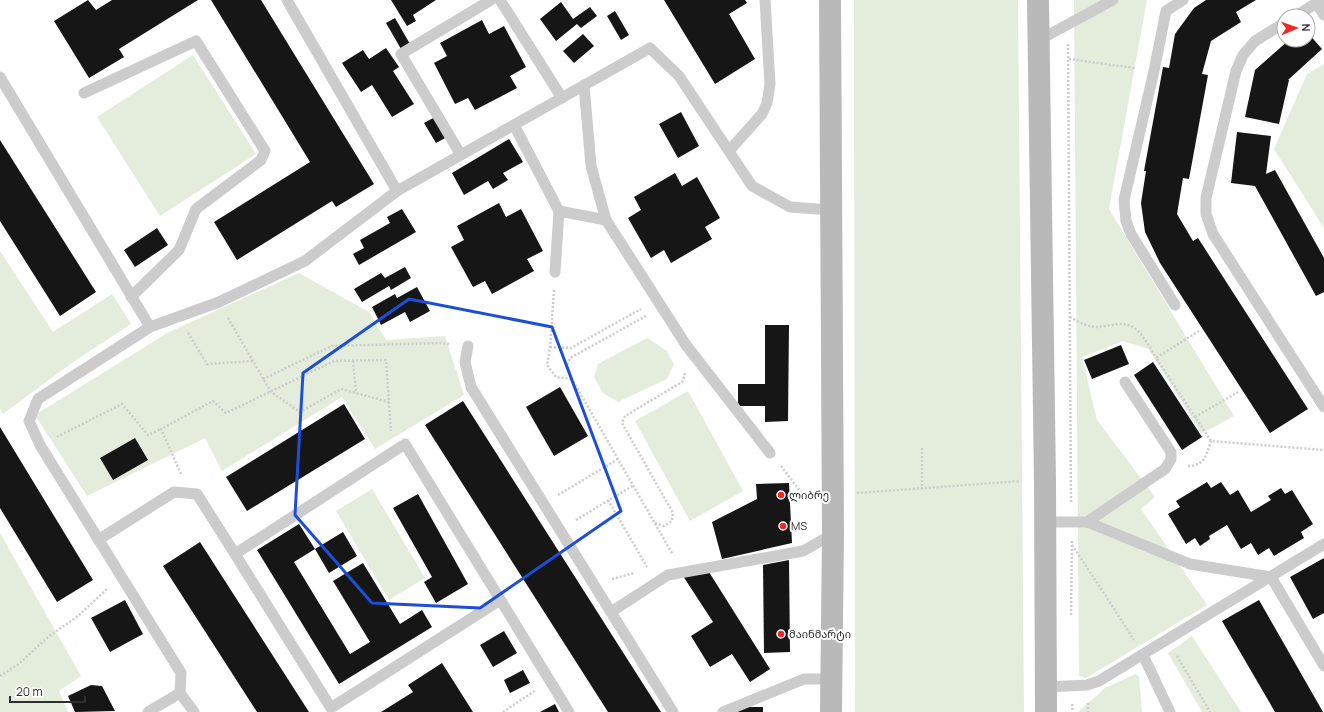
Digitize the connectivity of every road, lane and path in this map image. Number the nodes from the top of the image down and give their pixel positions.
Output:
1 (287, 0) edge
2 (491, 0) edge
3 (500, 0) edge
4 (765, 0) edge
5 (830, 0) edge
6 (1038, 0) edge
7 (1112, 0) edge
8 (1183, 0) edge
9 (1319, 2) edge
10 (1309, 8) edge
11 (1324, 14) edge
12 (1068, 24) junction
13 (1276, 28) edge
14 (1039, 40) junction
15 (1069, 59) junction
16 (1154, 71) junction
17 (0, 77) edge
18 (584, 85) junction
19 (84, 93) dead end
20 (562, 98) junction
21 (514, 125) junction
22 (729, 151) junction
23 (461, 155) junction
24 (397, 191) junction
25 (831, 210) junction
26 (559, 211) junction
27 (606, 220) junction
28 (555, 272) joint
29 (131, 297) junction
30 (657, 300) junction
31 (219, 302) junction
32 (1175, 305) dead end
33 (647, 315) dead end
34 (1070, 317) junction
35 (150, 327) junction
36 (186, 330) dead end
37 (1200, 331) dead end
38 (468, 346) joint
39 (550, 348) junction
40 (1156, 358) junction
41 (353, 360) junction
42 (253, 361) junction
43 (681, 368) dead end
44 (263, 379) junction
45 (572, 379) junction
46 (1126, 382) dead end
47 (1240, 391) dead end
48 (271, 392) junction
49 (356, 393) junction
50 (389, 402) junction
51 (1324, 407) edge
52 (1195, 417) junction
53 (161, 429) junction
54 (1211, 441) junction
55 (40, 445) junction
56 (922, 448) dead end
57 (1324, 450) edge
58 (393, 453) junction
59 (770, 453) joint
60 (618, 459) junction
61 (1171, 459) junction
62 (1022, 481) dead end
63 (634, 486) junction
64 (922, 489) junction
65 (189, 493) junction
66 (854, 493) dead end
67 (803, 495) dead end
68 (557, 496) dead end
69 (608, 500) junction
70 (573, 522) dead end
71 (1045, 522) junction
72 (1072, 522) junction
73 (1087, 522) junction
74 (655, 523) junction
75 (833, 534) junction
76 (98, 540) junction
77 (1324, 544) edge
78 (1072, 545) junction
79 (236, 554) junction
80 (667, 559) dead end
81 (642, 571) dead end
82 (636, 573) dead end
83 (121, 577) junction
84 (1271, 577) junction
85 (594, 583) junction
86 (500, 600) junction
87 (611, 612) junction
88 (1072, 616) dead end
89 (1168, 640) junction
90 (1143, 655) junction
91 (1324, 666) edge
92 (0, 676) edge
93 (832, 679) junction
94 (550, 681) junction
95 (1072, 686) junction
96 (1046, 687) junction
97 (180, 693) junction
98 (148, 712) edge
99 (194, 712) edge
100 (503, 712) edge
101 (569, 712) edge
102 (673, 712) edge
103 (723, 712) edge
104 (832, 712) edge
105 (1046, 712) edge
106 (1072, 712) edge
107 (1170, 712) edge
108 (1210, 712) edge

1 - 24 lane
2 - 23 lane
3 - 20 lane
4 - 22 lane
5 - 25 main road
6 - 14 main road
7 - 12 lane
8 - 16 lane
9 - 10 lane
9 - 11 lane
12 - 14 lane
12 - 15 path
13 - 51 lane
14 - 71 main road
15 - 16 path
15 - 34 path
16 - 32 lane
17 - 29 lane
18 - 20 lane
18 - 22 lane
18 - 27 lane
19 - 29 lane
20 - 21 lane
21 - 23 lane
21 - 26 lane
22 - 25 lane
23 - 24 lane
24 - 31 lane
25 - 75 main road
26 - 27 lane
26 - 28 lane
27 - 30 lane
28 - 39 path
29 - 35 lane
30 - 39 path
30 - 59 lane
31 - 35 lane
31 - 42 path
33 - 45 path
34 - 40 path
34 - 72 path
35 - 55 lane
36 - 42 path
37 - 40 path
38 - 44 path
38 - 85 lane
39 - 45 path
40 - 52 path
41 - 48 path
41 - 49 path
41 - 50 path
42 - 44 path
43 - 74 path
44 - 48 path
45 - 60 path
46 - 61 lane
47 - 52 path
48 - 49 path
48 - 53 path
49 - 50 path
50 - 58 path
52 - 54 path
53 - 55 path
53 - 65 path
54 - 57 path
54 - 61 path
55 - 76 lane
56 - 64 path
58 - 79 lane
58 - 86 lane
59 - 67 path
60 - 63 path
60 - 68 path
61 - 73 lane
62 - 64 path
63 - 69 path
63 - 74 path
64 - 66 path
65 - 76 lane
65 - 79 lane
69 - 70 path
69 - 81 path
71 - 72 lane
71 - 96 main road
72 - 73 lane
72 - 78 path
73 - 84 lane
74 - 80 path
75 - 87 lane
75 - 93 main road
76 - 83 lane
77 - 84 lane
78 - 88 path
78 - 90 path
79 - 86 lane
82 - 85 path
83 - 92 path
83 - 97 lane
84 - 89 lane
84 - 91 lane
85 - 87 lane
86 - 94 lane
87 - 102 lane
89 - 90 lane
89 - 108 path
90 - 95 lane
90 - 107 lane
93 - 103 lane
93 - 104 main road
94 - 100 path
94 - 101 lane
95 - 96 lane
95 - 106 path
96 - 105 main road
97 - 98 lane
97 - 99 lane

